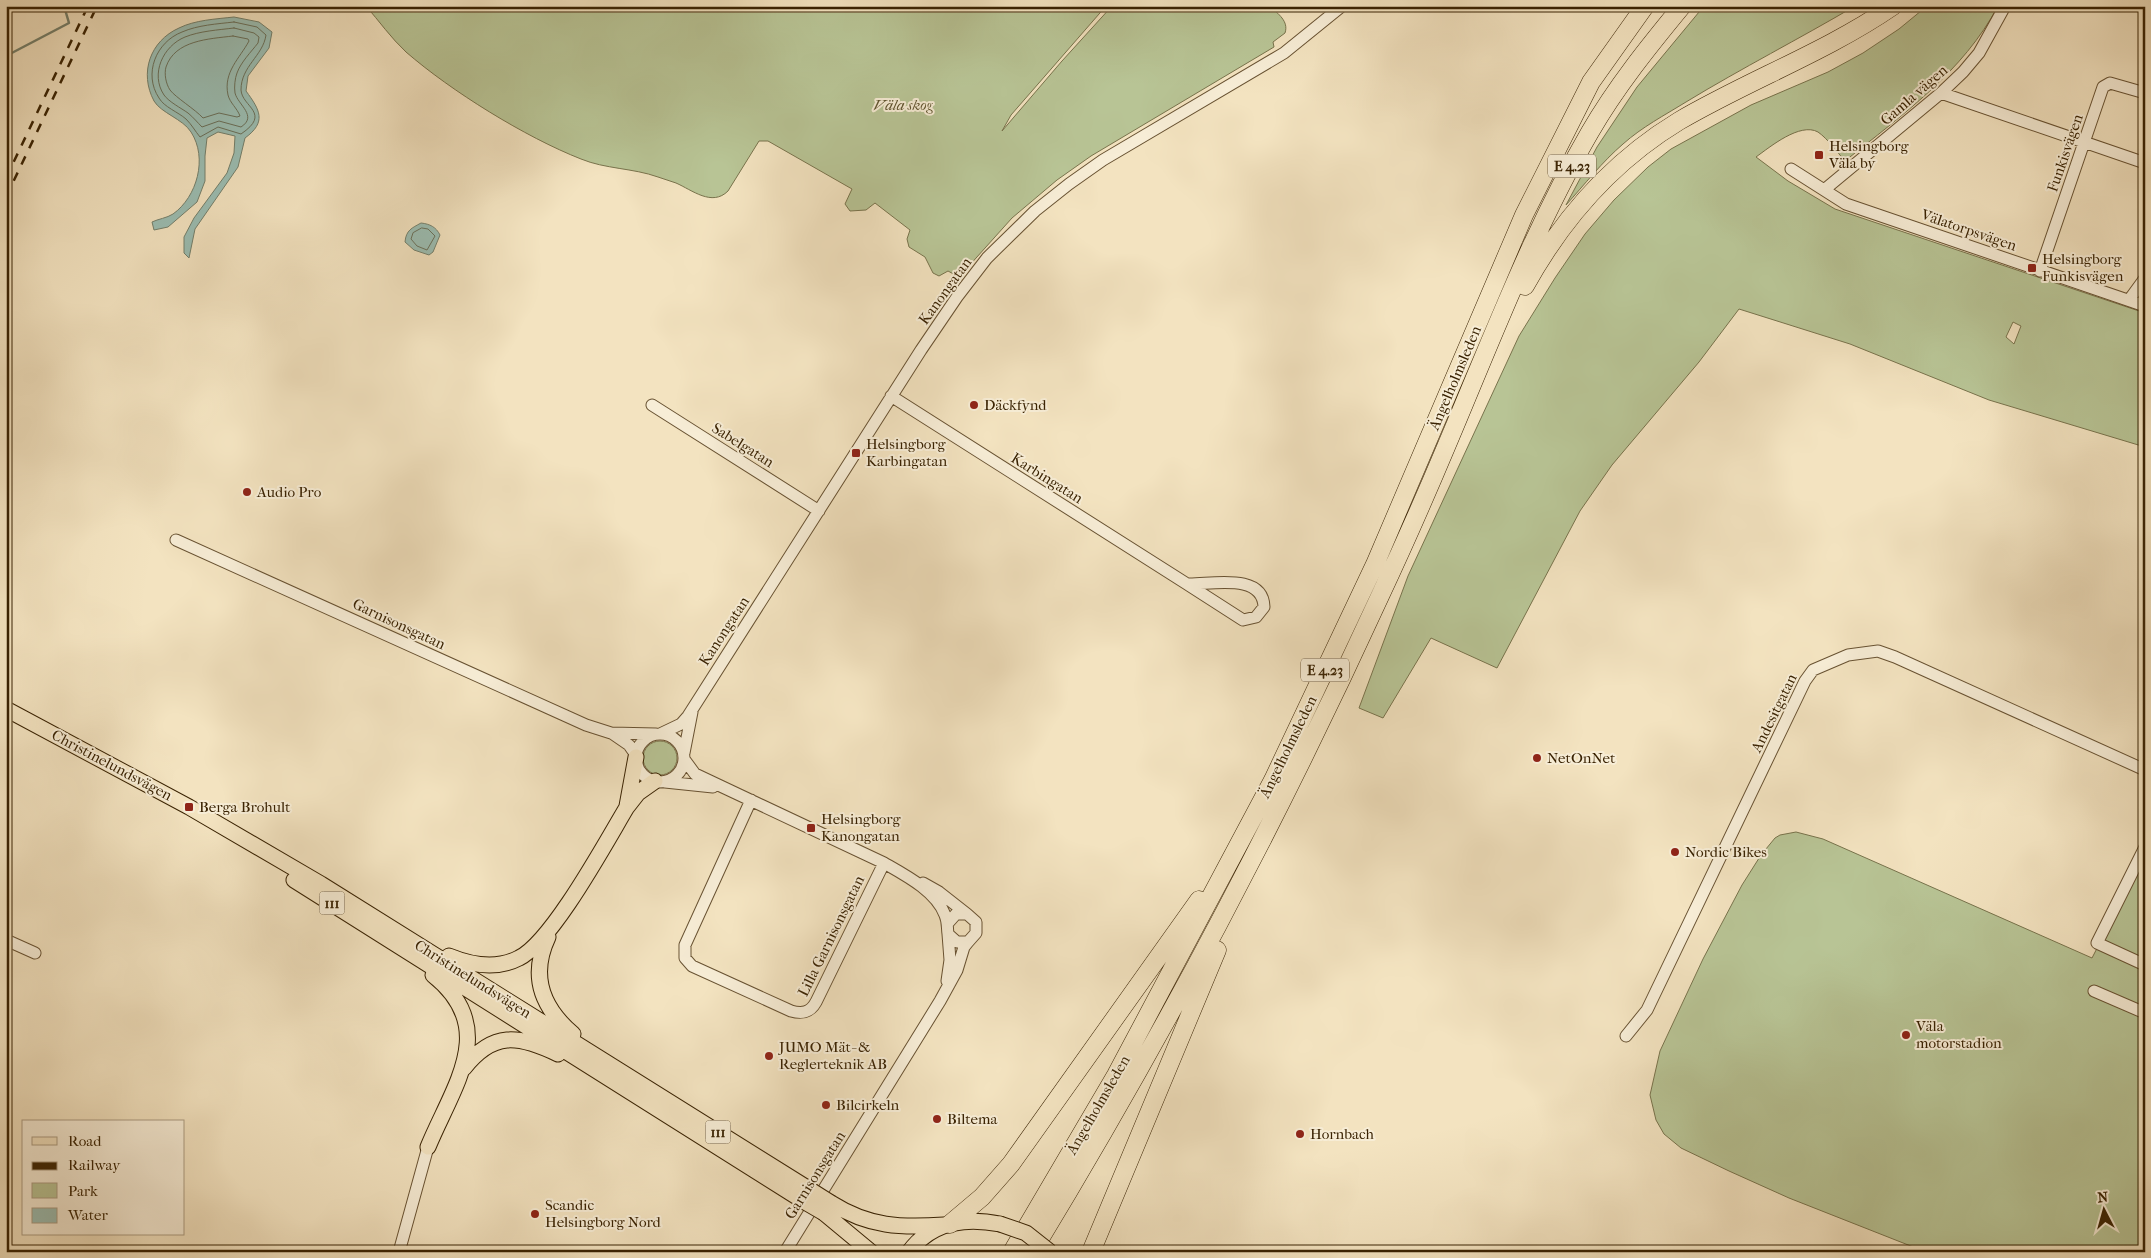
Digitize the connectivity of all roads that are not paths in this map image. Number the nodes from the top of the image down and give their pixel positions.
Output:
1 (1342, 6) edge
2 (1645, 6) edge
3 (1658, 6) edge
4 (1682, 6) edge
5 (1893, 6) edge
6 (2005, 6) edge
7 (1941, 93) junction
8 (2145, 93) edge
9 (1576, 114) junction
10 (2084, 143) junction
11 (2145, 163) edge
12 (1791, 169) dead end
13 (1824, 190) junction
14 (2040, 271) junction
15 (2145, 278) edge
16 (2129, 300) junction
17 (2145, 306) edge
18 (1490, 341) junction
19 (891, 396) junction
20 (652, 405) dead end
21 (819, 511) junction
22 (176, 540) dead end
23 (1188, 584) junction
24 (6, 709) edge
25 (692, 710) junction
26 (6, 720) edge
27 (611, 733) junction
28 (658, 734) junction
29 (636, 756) junction
30 (684, 756) junction
31 (2145, 770) edge
32 (658, 782) junction
33 (730, 790) junction
34 (751, 800) junction
35 (627, 807) junction
36 (1275, 814) junction
37 (1242, 841) junction
38 (2145, 847) edge
39 (884, 863) junction
40 (910, 878) junction
41 (357, 906) junction
42 (967, 914) junction
43 (555, 922) junction
44 (948, 928) junction
45 (383, 935) junction
46 (6, 940) edge
47 (968, 942) junction
48 (35, 953) dead end
49 (2145, 965) edge
50 (947, 986) junction
51 (2094, 991) dead end
52 (2145, 1012) edge
53 (1626, 1036) dead end
54 (624, 1072) junction
55 (460, 1073) junction
56 (648, 1102) junction
57 (428, 1147) joint
58 (808, 1196) junction
59 (828, 1208) junction
60 (947, 1224) junction
61 (399, 1252) edge
62 (785, 1252) edge
63 (871, 1252) edge
64 (909, 1252) edge
65 (1012, 1252) edge
66 (1032, 1252) edge
67 (1050, 1252) edge
68 (1091, 1252) edge

1 - 19 street, Kanongatan
2 - 9 highway
3 - 9 highway, E 4.23
4 - 18 highway, E 4.23
5 - 18 highway
6 - 7 street, Gamla vägen
7 - 10 street
7 - 13 street, Gamla vägen
8 - 10 street, Funkisvägen
9 - 37 highway, Ängelholmsleden / E 4.23
10 - 11 street
10 - 14 street, Funkisvägen
12 - 13 street, Välatorpsvägen
13 - 14 street, Välatorpsvägen
14 - 16 street, Välatorpsvägen
15 - 16 street
16 - 17 street, Välatorpsvägen
18 - 36 highway, Ängelholmsleden / E 4.23
19 - 21 street, Kanongatan
19 - 23 street, Karbingatan
20 - 21 street, Sabelgatan
21 - 25 street, Kanongatan
22 - 27 street, Garnisonsgatan
23 - 23 street, Karbingatan
24 - 41 main road, Christinelundsvägen / 111
25 - 28 street, Kanongatan
25 - 30 street, Kanongatan
26 - 45 main road, Christinelundsvägen / 111
27 - 28 street, Garnisonsgatan
27 - 29 street, Garnisonsgatan
28 - 29 street
28 - 30 street
29 - 32 street
29 - 35 main road
30 - 32 street
30 - 33 street, Garnisonsgatan
31 - 53 street, Andesitgatan
32 - 33 street, Garnisonsgatan
32 - 35 main road
33 - 34 street, Garnisonsgatan
34 - 39 street, Garnisonsgatan
34 - 39 street, Lilla Garnisonsgatan
35 - 43 main road
36 - 66 highway, Ängelholmsleden / E 4.23
36 - 68 highway
37 - 60 highway
37 - 65 highway, Ängelholmsleden / E 4.23
38 - 49 street
39 - 40 street, Garnisonsgatan
40 - 42 street, Garnisonsgatan
40 - 44 street, Garnisonsgatan
41 - 43 main road
41 - 54 main road, Christinelundsvägen / 111
42 - 44 street
42 - 47 street, Garnisonsgatan
43 - 54 main road
44 - 47 street
44 - 50 street, Garnisonsgatan
45 - 55 main road
45 - 56 main road, Christinelundsvägen / 111
46 - 48 street
47 - 50 street, Garnisonsgatan
50 - 62 street, Garnisonsgatan
51 - 52 street
54 - 58 main road, Christinelundsvägen / 111
55 - 56 main road
55 - 57 main road
56 - 58 main road, Christinelundsvägen / 111
57 - 61 street
58 - 59 main road, Christinelundsvägen / 111, bridge
59 - 60 main road, Christinelundsvägen / 111
59 - 63 main road, Christinelundsvägen / 111
60 - 64 main road
60 - 67 main road, 111, bridge

